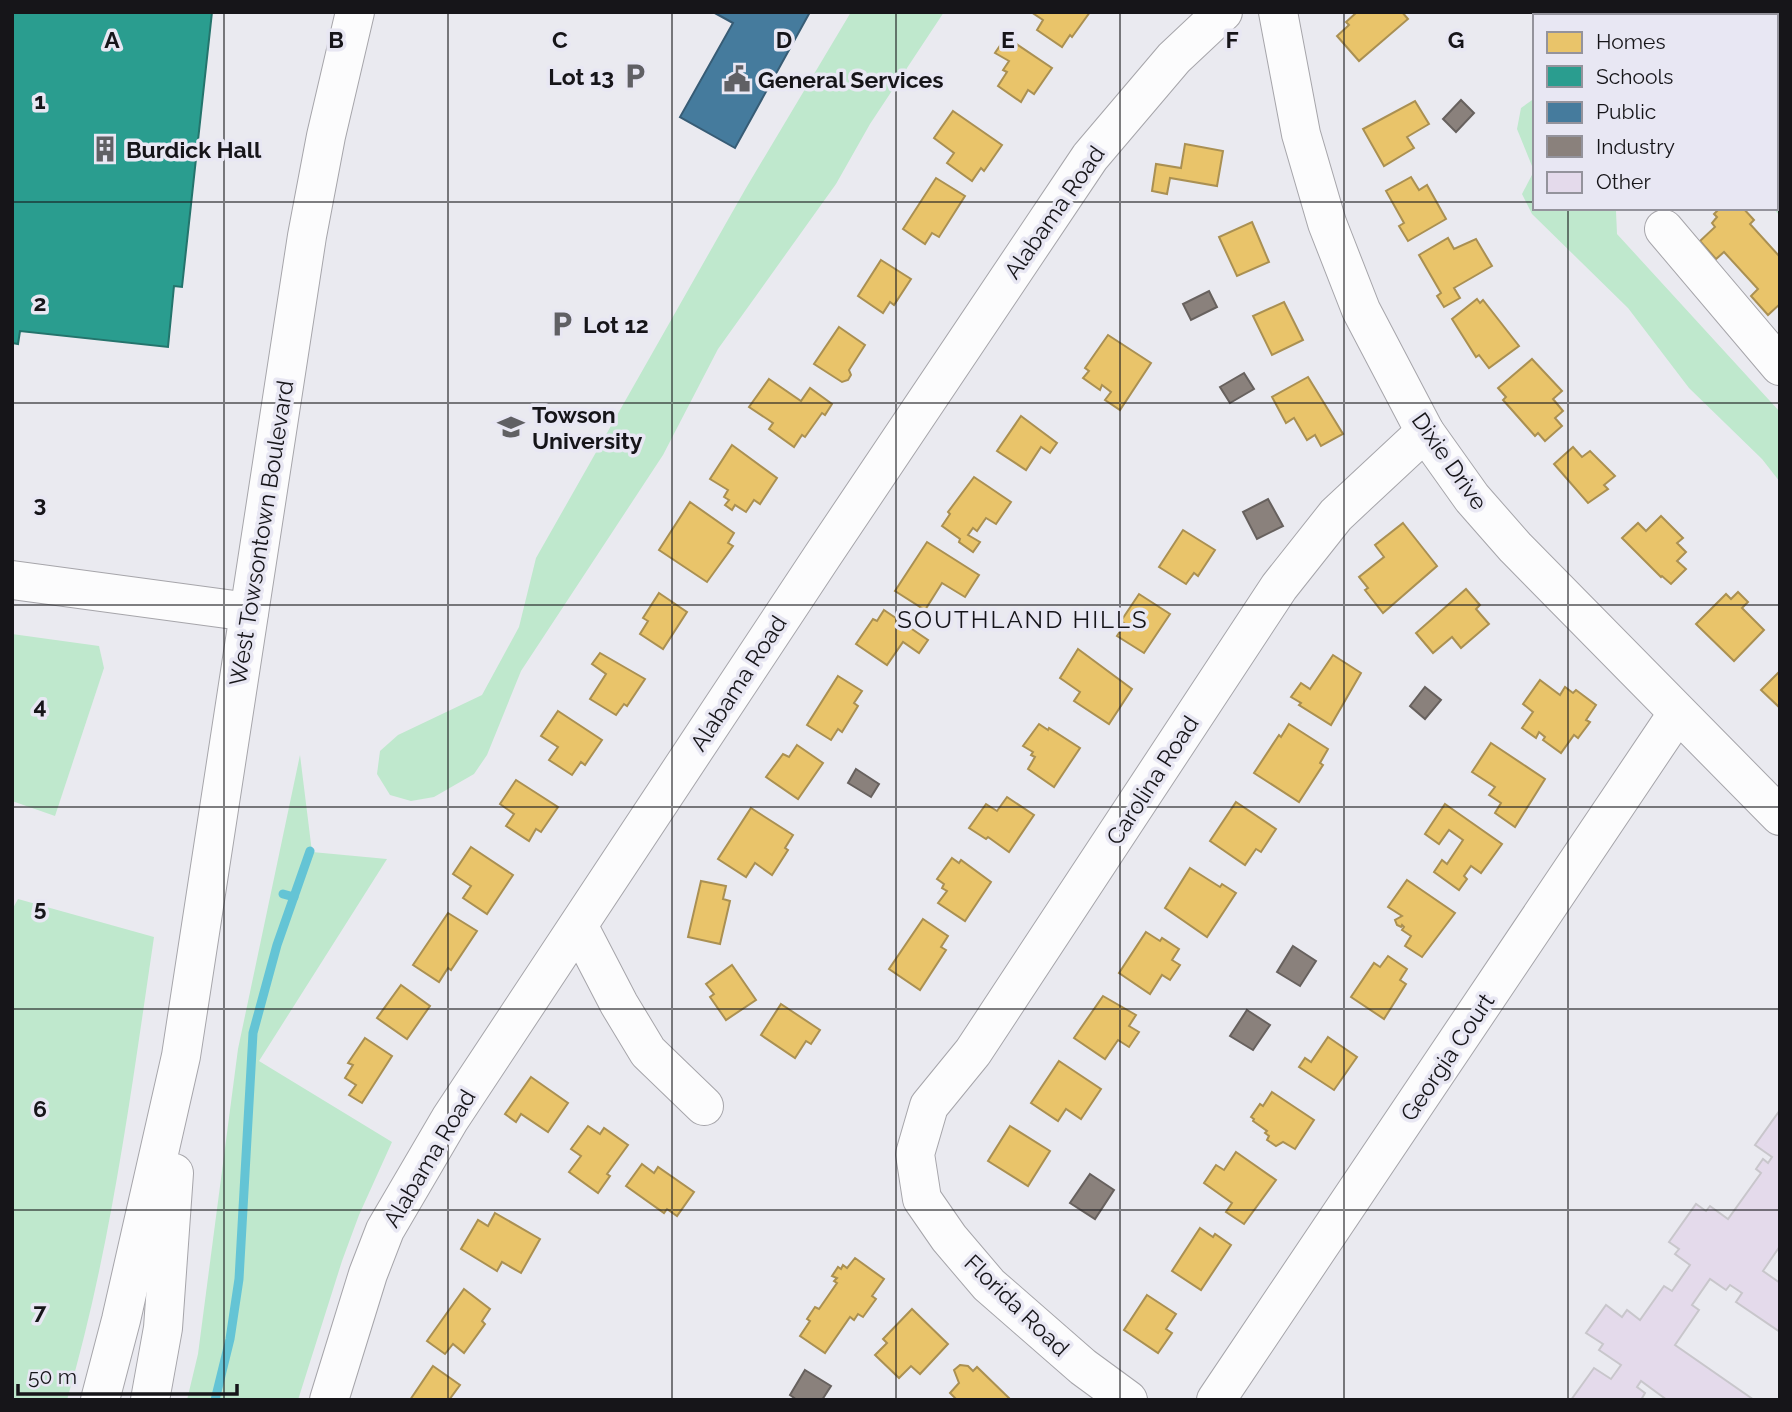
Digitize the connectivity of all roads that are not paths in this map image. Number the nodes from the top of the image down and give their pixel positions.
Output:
1 (355, 12) edge
2 (1197, 12) edge
3 (1223, 12) edge
4 (1278, 12) edge
5 (1174, 58) junction
6 (1664, 229) dead end
7 (1780, 366) edge
8 (1425, 432) junction
9 (12, 580) edge
10 (249, 612) junction
11 (1677, 714) junction
12 (1780, 816) edge
13 (579, 927) junction
14 (181, 1056) junction
15 (704, 1106) dead end
16 (915, 1154) joint
17 (100, 1400) edge
18 (150, 1400) edge
19 (329, 1400) edge
20 (1128, 1400) edge
21 (1216, 1400) edge

1 - 10 street, West Towsontown Boulevard
2 - 5 street
3 - 5 street, Alabama Road
4 - 8 street, Dixie Drive
5 - 13 street, Alabama Road
6 - 7 street
8 - 11 street, Dixie Drive
8 - 16 street, Carolina Road
9 - 10 street
10 - 14 street, West Towsontown Boulevard
11 - 12 street, Dixie Drive
11 - 21 street, Georgia Court
13 - 15 street
13 - 19 street, Alabama Road
14 - 17 street, West Towsontown Boulevard
14 - 18 street, West Towsontown Boulevard
16 - 20 street, Florida Road

